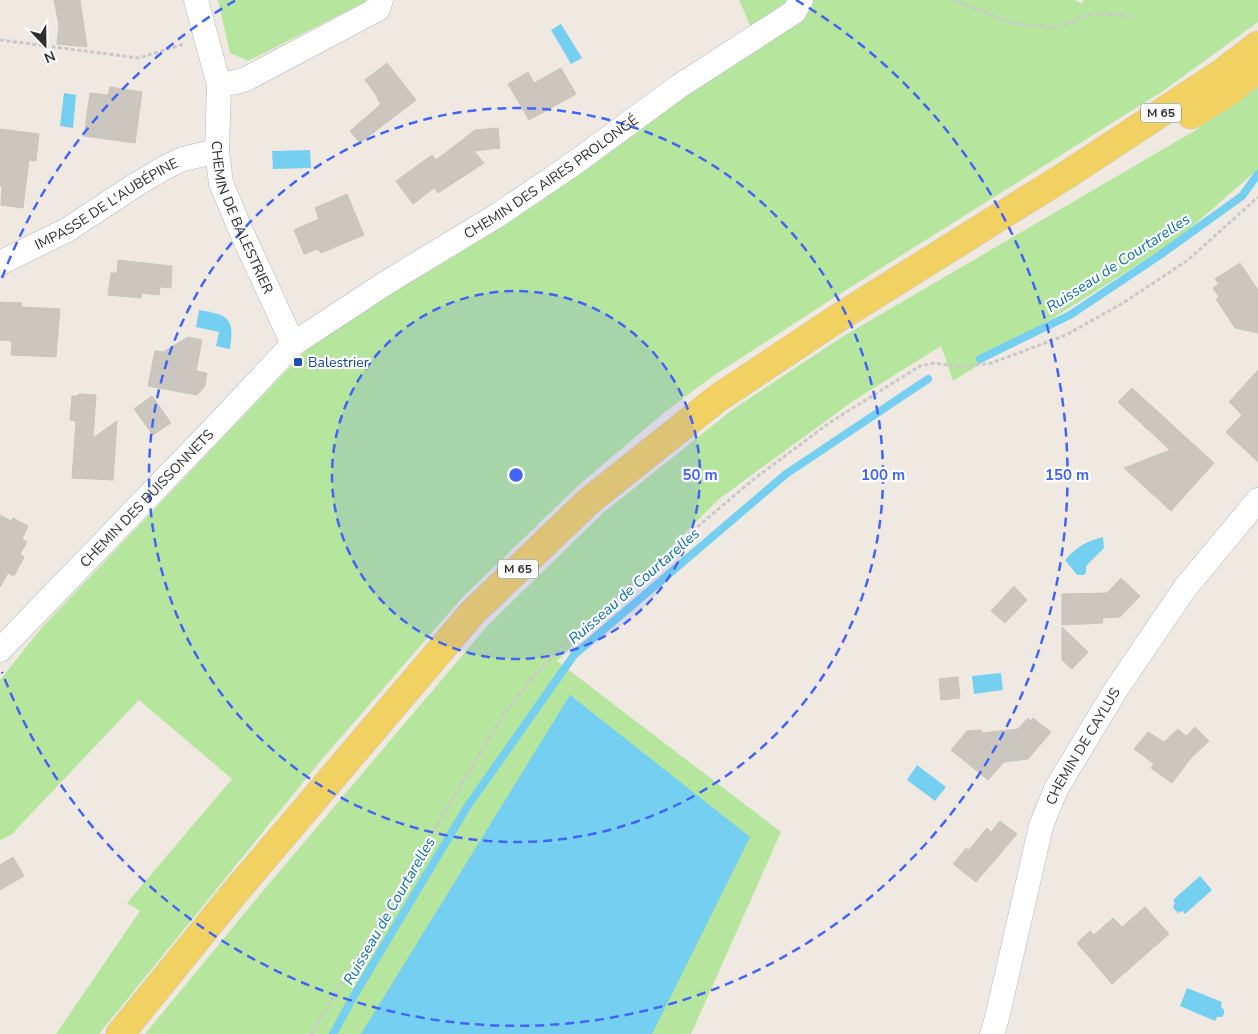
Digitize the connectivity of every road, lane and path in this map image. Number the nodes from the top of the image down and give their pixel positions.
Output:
1 (196, 0) edge
2 (381, 0) edge
3 (800, 0) edge
4 (953, 0) edge
5 (1132, 16) dead end
6 (206, 37) junction
7 (0, 40) edge
8 (1258, 45) edge
9 (1258, 68) edge
10 (219, 85) junction
11 (217, 151) junction
12 (1062, 178) junction
13 (1258, 197) edge
14 (0, 263) edge
15 (293, 344) junction
16 (1258, 500) edge
17 (0, 650) edge
18 (120, 1034) edge
19 (311, 1034) edge
20 (992, 1034) edge

1 - 6 street, CHEMIN DE BALESTRIER
2 - 10 street
3 - 15 street, CHEMIN DES AIRES PROLONGÉ
4 - 5 path
6 - 7 path
6 - 10 street, CHEMIN DE BALESTRIER
8 - 12 main road, M 65
9 - 12 main road, M 65
10 - 11 street, CHEMIN DE BALESTRIER
11 - 14 street, IMPASSE DE L'AUBÉPINE
11 - 15 street, CHEMIN DE BALESTRIER
12 - 18 main road, M 65
13 - 19 path
15 - 17 street, CHEMIN DES BUISSONNETS
16 - 20 street, CHEMIN DE CAYLUS

